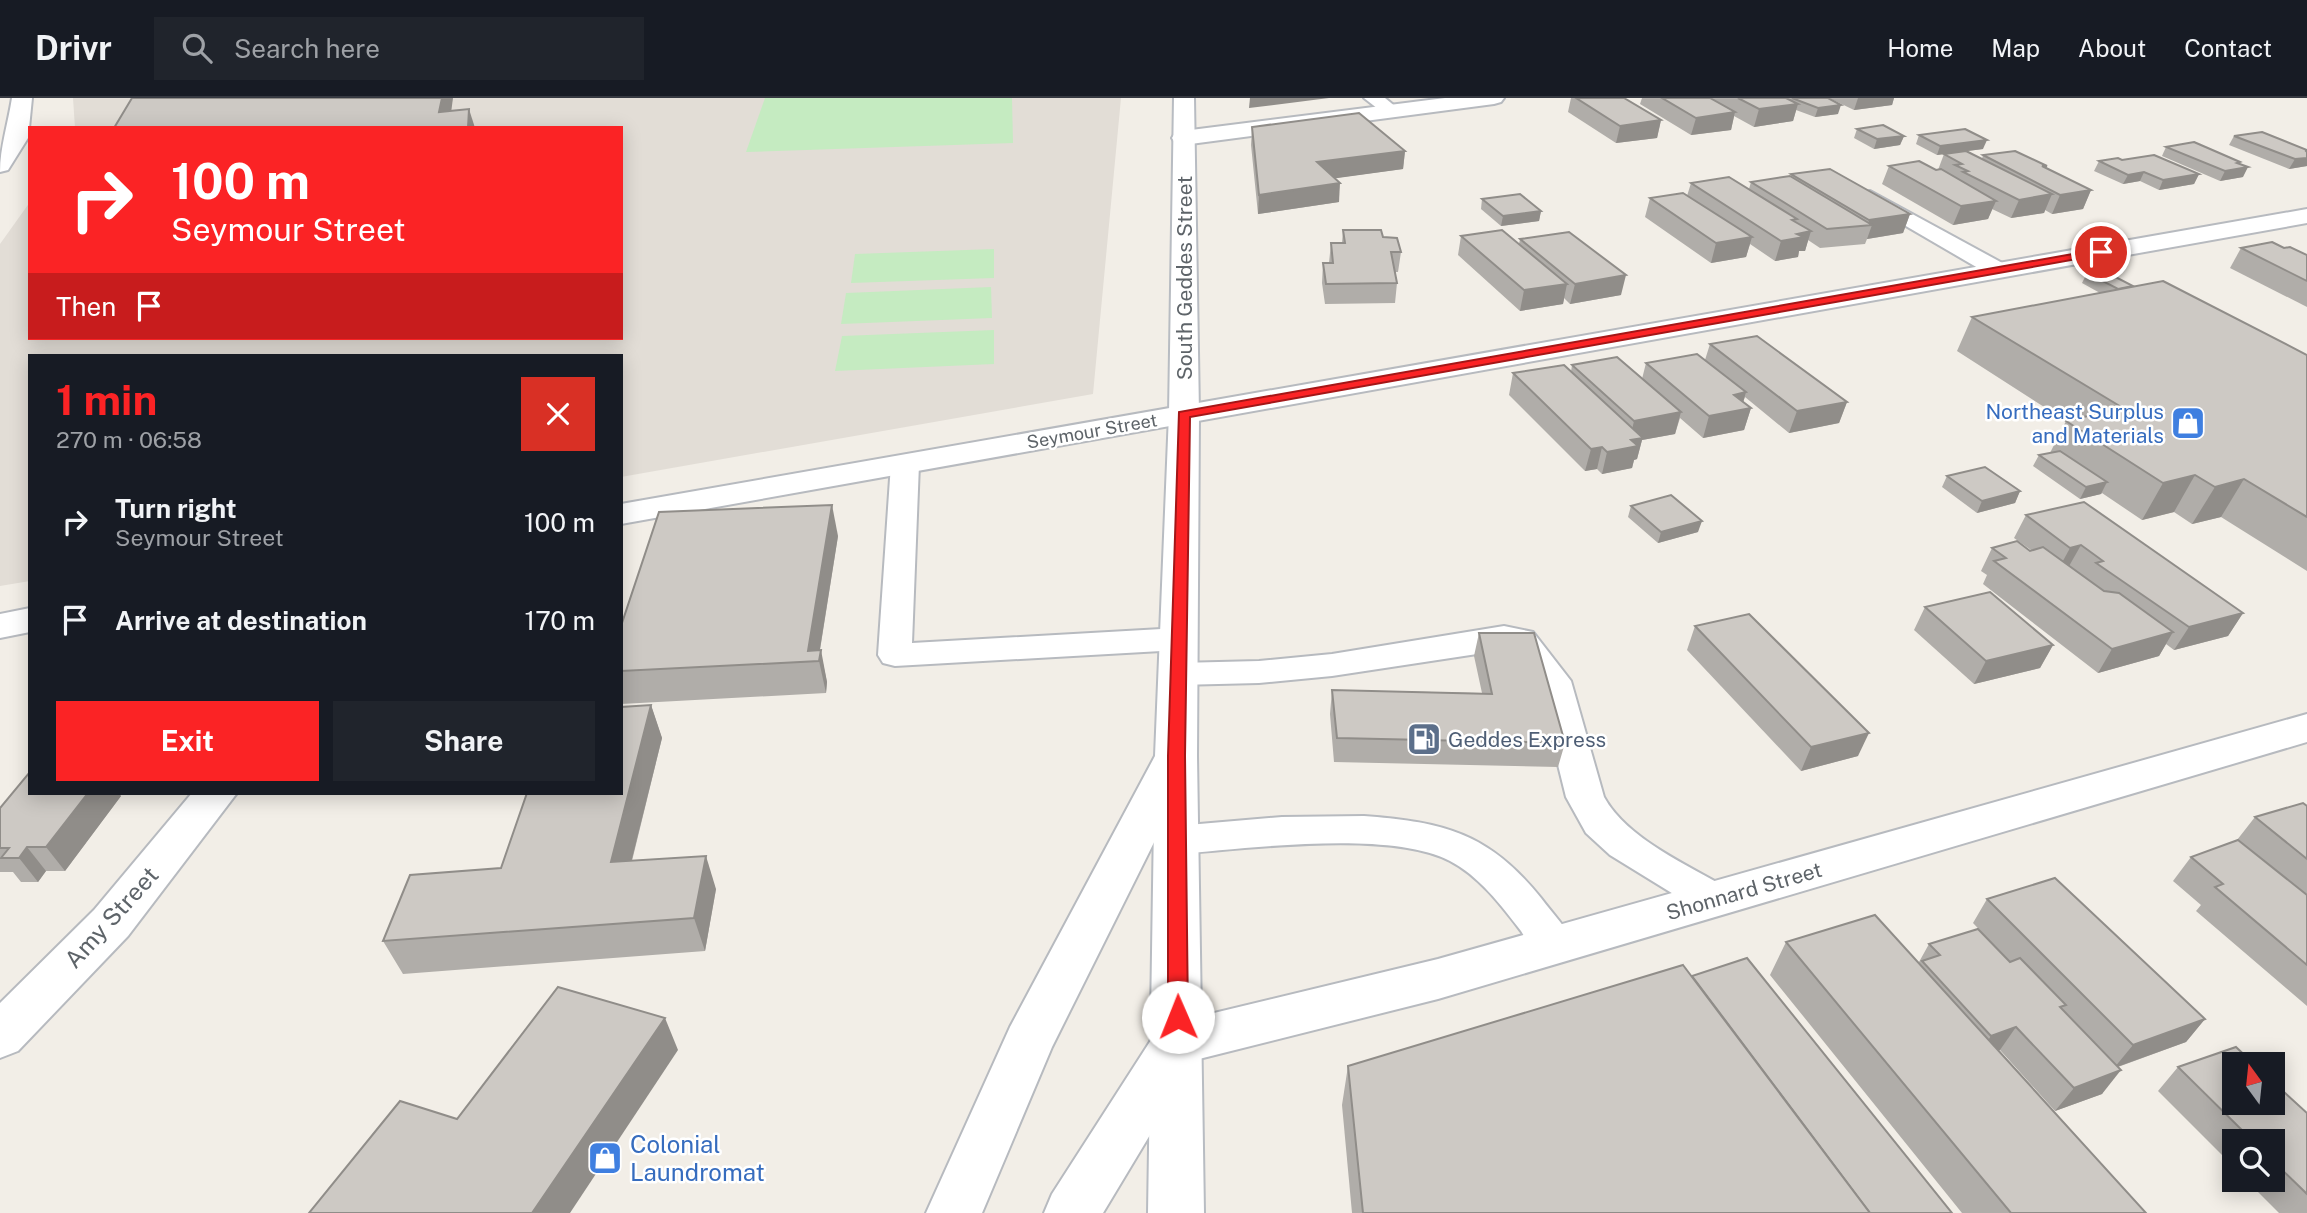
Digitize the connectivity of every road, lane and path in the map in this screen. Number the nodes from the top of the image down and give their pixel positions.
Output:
1 (22, 98) edge
2 (1184, 98) edge
3 (1373, 98) edge
4 (1494, 98) edge
5 (1393, 112) junction
6 (1184, 138) junction
7 (0, 165) edge
8 (1850, 186) edge
9 (2307, 216) edge
10 (1998, 270) junction
11 (1184, 414) junction
12 (905, 464) junction
13 (623, 514) edge
14 (28, 620) edge
15 (0, 626) edge
16 (1179, 639) junction
17 (1178, 674) junction
18 (2307, 728) edge
19 (1176, 756) junction
20 (214, 795) edge
21 (1176, 840) junction
22 (1715, 900) junction
23 (1555, 946) junction
24 (0, 1036) edge
25 (1178, 1042) junction
26 (954, 1213) edge
27 (1072, 1213) edge
28 (1176, 1213) edge

1 - 7 street
2 - 6 street, South Geddes Street
3 - 5 lane
4 - 5 street
5 - 6 street
6 - 11 street, South Geddes Street
8 - 10 lane
9 - 10 street, Seymour Street
10 - 11 street, Seymour Street
11 - 12 street, Seymour Street
11 - 16 street, South Geddes Street
12 - 13 street, Seymour Street
12 - 16 lane
14 - 15 street
16 - 17 street, South Geddes Street
17 - 19 street, South Geddes Street
17 - 22 lane
18 - 22 street, Shonnard Street
19 - 21 street, South Geddes Street
19 - 26 street
20 - 24 street, Amy Street
21 - 23 lane
21 - 25 street, South Geddes Street
22 - 23 street, Shonnard Street
23 - 25 street, Shonnard Street
25 - 27 street
25 - 28 street, South Geddes Street

